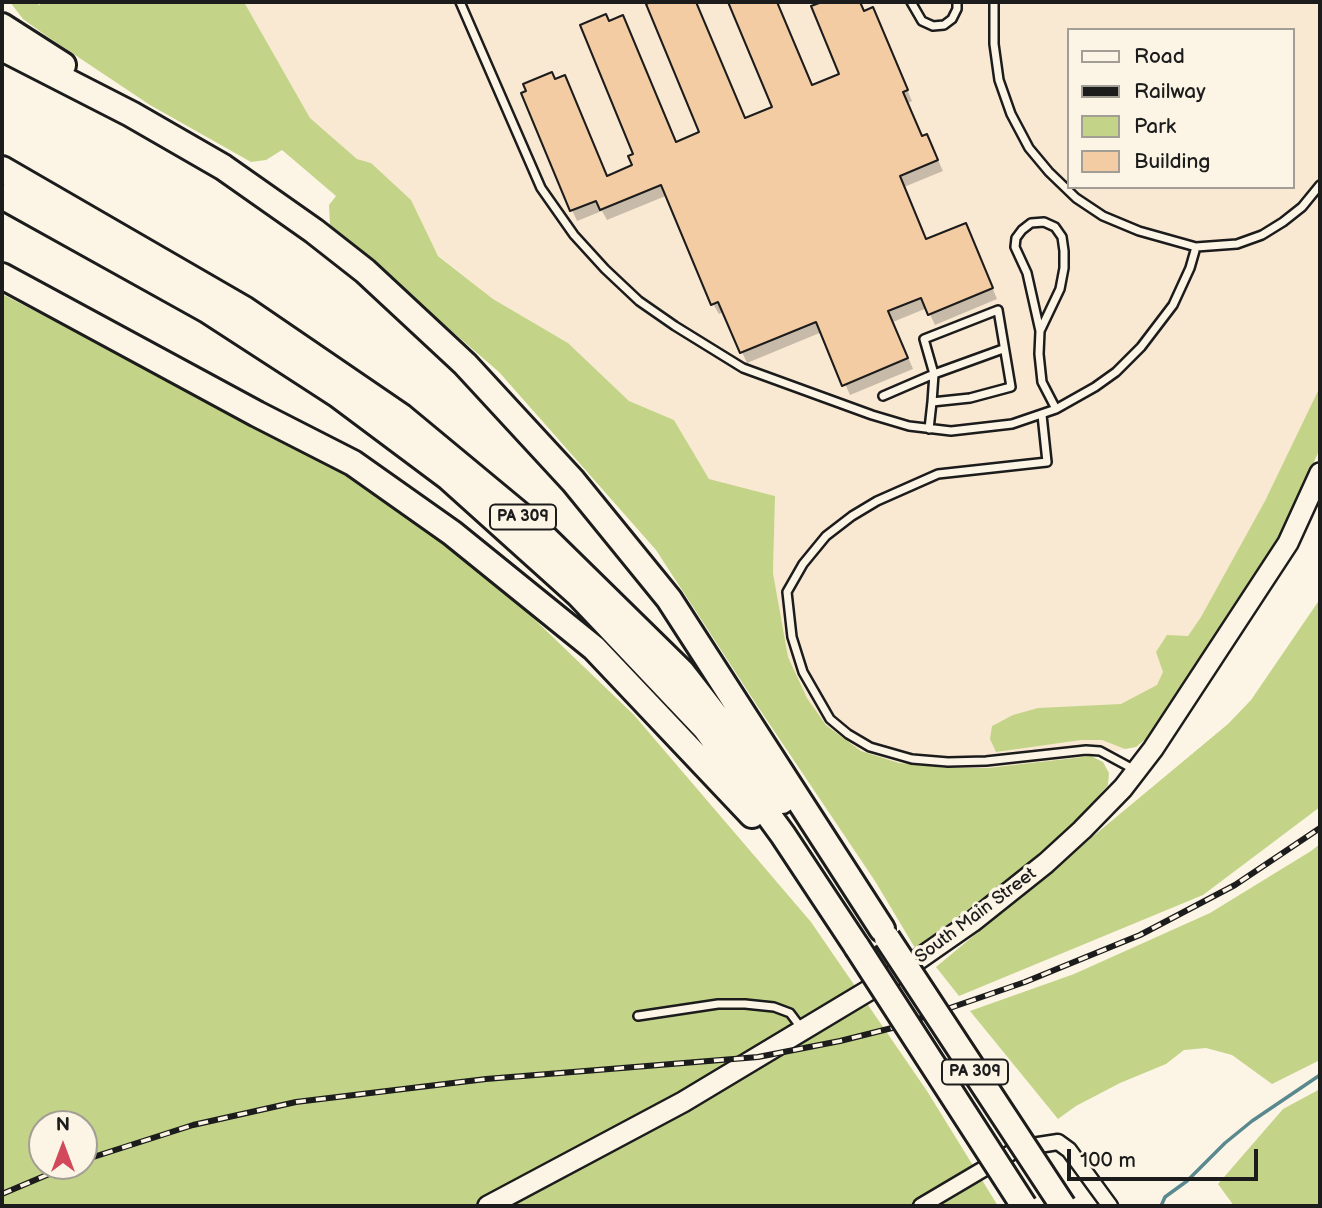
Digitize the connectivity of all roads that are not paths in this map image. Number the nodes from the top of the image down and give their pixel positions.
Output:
1 (460, 2) edge
2 (911, 2) edge
3 (957, 2) edge
4 (994, 2) edge
5 (2, 26) edge
6 (2, 36) edge
7 (2, 48) edge
8 (54, 75) junction
9 (131, 114) junction
10 (2, 169) edge
11 (1320, 185) edge
12 (1066, 188) edge
13 (1067, 189) edge
14 (2, 196) edge
15 (57, 214) junction
16 (1196, 247) junction
17 (2, 276) edge
18 (1040, 331) junction
19 (1003, 349) junction
20 (934, 374) junction
21 (883, 396) dead end
22 (932, 402) junction
23 (1056, 409) junction
24 (1042, 415) junction
25 (929, 429) junction
26 (1320, 472) edge
27 (1136, 771) junction
28 (884, 934) junction
29 (857, 947) junction
30 (638, 1016) dead end
31 (803, 1030) junction
32 (969, 1123) junction
33 (488, 1206) edge
34 (921, 1206) edge
35 (1016, 1206) edge
36 (1024, 1206) edge
37 (1063, 1206) edge
38 (1110, 1206) edge

1 - 25 lane
2 - 3 lane
4 - 12 lane
5 - 9 highway
6 - 8 highway
7 - 8 highway
8 - 9 highway
9 - 28 highway
10 - 15 highway, PA 309
11 - 16 lane
13 - 16 lane
14 - 15 highway, PA 309
15 - 28 highway, PA 309
15 - 29 highway, PA 309
16 - 23 lane
17 - 29 highway
18 - 18 lane
18 - 23 lane
19 - 20 lane
19 - 20 lane
19 - 22 lane
20 - 21 lane
20 - 22 lane
22 - 25 lane
23 - 24 lane
24 - 25 lane
24 - 27 lane
26 - 27 main road, South Main Street
27 - 31 main road, South Main Street
28 - 37 highway, PA 309, bridge
29 - 32 highway, PA 309, bridge
30 - 31 lane
31 - 33 main road, South Main Street
32 - 35 highway, bridge
32 - 36 highway, PA 309, bridge
34 - 38 street

